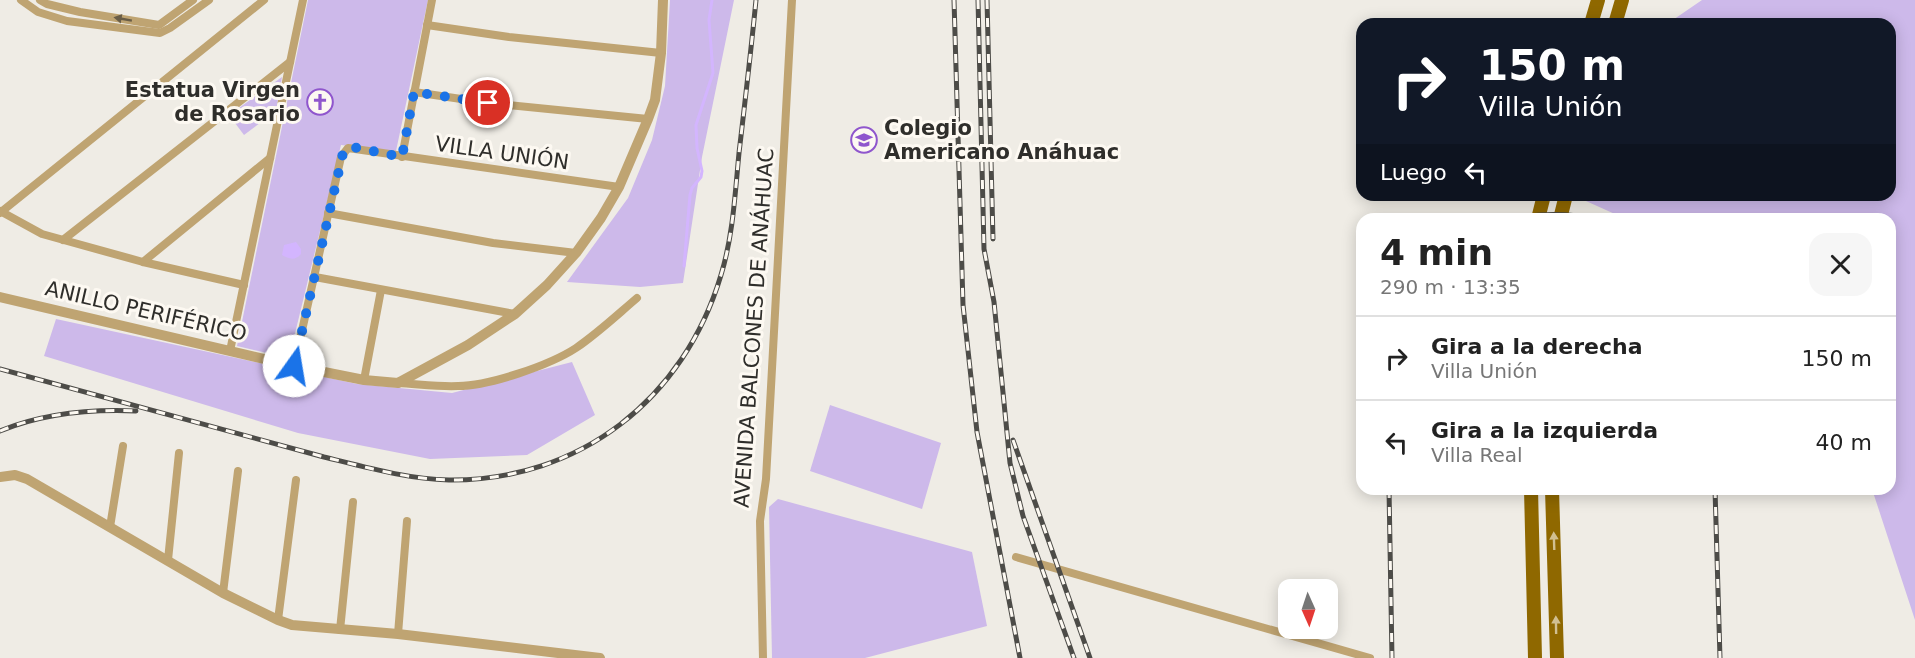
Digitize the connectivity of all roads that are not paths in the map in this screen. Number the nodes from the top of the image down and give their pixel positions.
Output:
1 (21, 0) edge
2 (40, 0) edge
3 (193, 0) edge
4 (209, 0) edge
5 (264, 0) edge
6 (303, 0) edge
7 (432, 0) edge
8 (663, 0) edge
9 (792, 0) edge
10 (1598, 0) edge
11 (1622, 0) edge
12 (59, 7) junction
13 (1593, 18) edge
14 (1617, 18) edge
15 (59, 19) junction
16 (427, 25) junction
17 (161, 28) junction
18 (661, 53) junction
19 (290, 63) junction
20 (414, 92) junction
21 (648, 119) junction
22 (402, 157) junction
23 (270, 158) junction
24 (619, 187) junction
25 (0, 212) edge
26 (328, 213) junction
27 (63, 240) junction
28 (576, 253) junction
29 (143, 261) junction
30 (315, 277) junction
31 (244, 285) junction
32 (381, 290) junction
33 (0, 297) edge
34 (637, 298) dead end
35 (516, 314) junction
36 (230, 351) junction
37 (294, 366) junction
38 (364, 380) junction
39 (399, 383) junction
40 (123, 446) dead end
41 (179, 453) dead end
42 (238, 471) dead end
43 (0, 477) edge
44 (296, 480) dead end
45 (1531, 495) edge
46 (1552, 495) edge
47 (353, 502) dead end
48 (407, 521) dead end
49 (110, 527) junction
50 (1016, 557) dead end
51 (168, 560) junction
52 (223, 593) junction
53 (1534, 619) junction
54 (278, 620) junction
55 (340, 630) junction
56 (398, 634) junction
57 (600, 658) edge
58 (763, 658) edge
59 (1370, 658) edge
60 (1528, 658) edge
61 (1535, 658) edge
62 (1557, 658) edge

1 - 15 street
2 - 12 street
3 - 17 street
4 - 17 street
5 - 25 street
6 - 19 street
7 - 16 street
8 - 18 street
9 - 58 street, AVENIDA BALCONES DE ANÁHUAC
10 - 13 main road
11 - 14 main road
12 - 15 street
17 -> 12 street
15 - 17 street
16 - 18 street
16 - 20 street
18 - 21 street
19 - 23 street
19 - 27 street
20 - 21 street
20 - 22 street
21 - 24 street
22 - 24 street, VILLA UNIÓN
22 - 26 street, VILLA UNIÓN
23 - 29 street
23 - 31 street
24 - 28 street
25 - 27 street
26 - 28 street
26 - 30 street
27 - 29 street
28 - 35 street
29 - 31 street
30 - 32 street
30 - 37 street
31 - 36 street
32 - 35 street
32 - 38 street
33 - 36 street, ANILLO PERIFÉRICO
34 - 39 street
35 - 39 street
36 - 37 street, ANILLO PERIFÉRICO
37 - 38 street, ANILLO PERIFÉRICO
38 - 39 street, ANILLO PERIFÉRICO
40 - 49 street
41 - 51 street
42 - 52 street
43 - 49 street
44 - 54 street
45 - 53 main road
62 -> 46 main road
47 - 55 street
48 - 56 street
49 - 51 street
50 - 59 street
51 - 52 street
52 - 54 street
53 - 60 main road
53 - 61 main road
54 - 55 street
55 - 56 street
56 - 57 street

